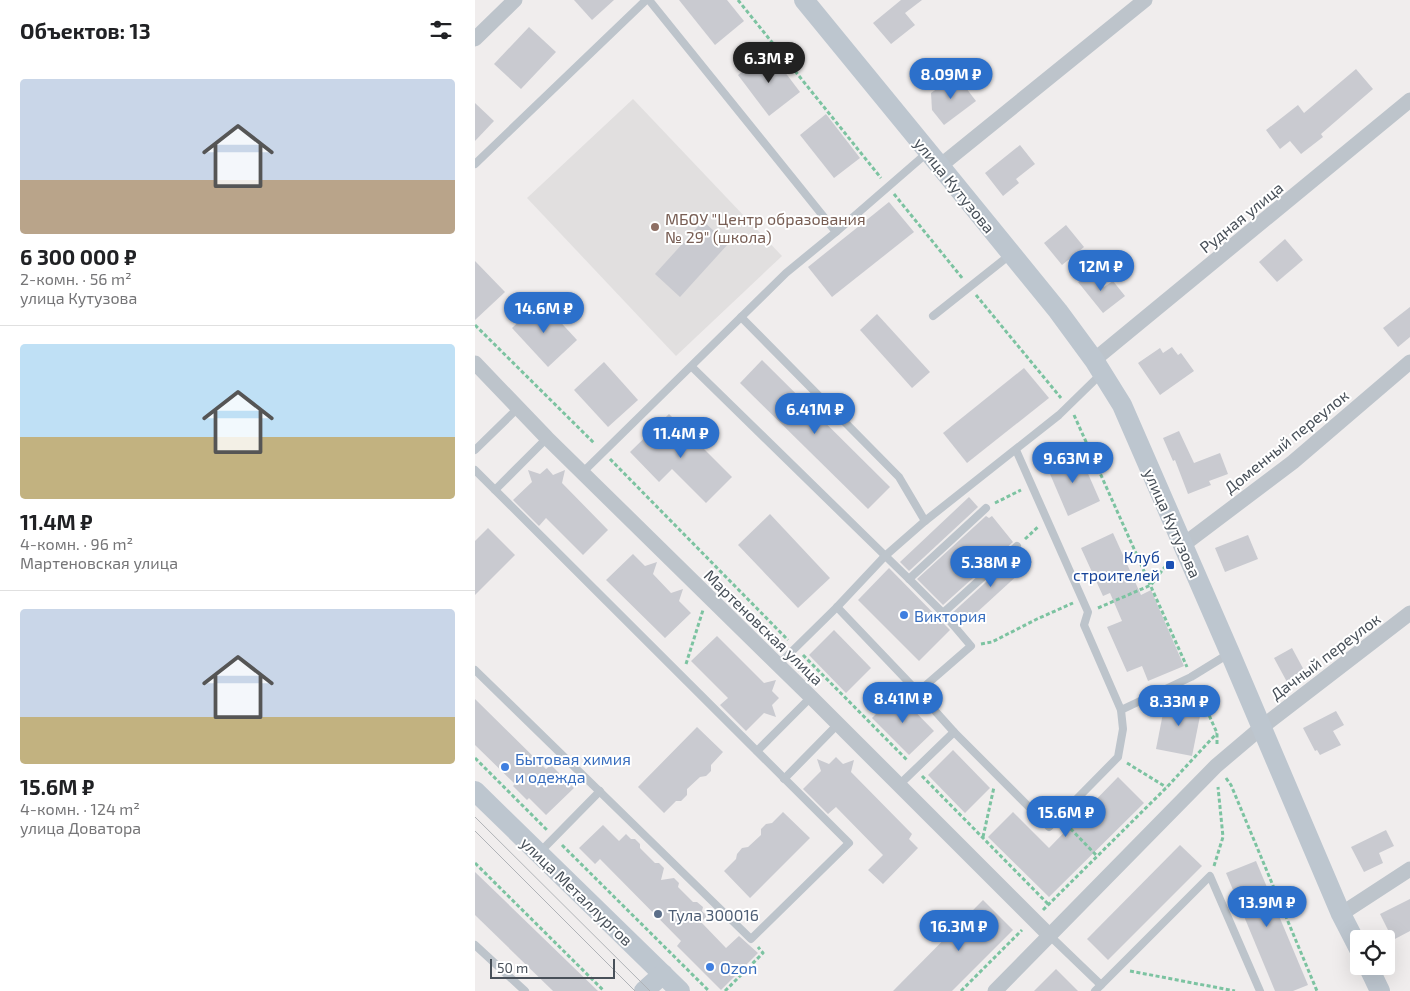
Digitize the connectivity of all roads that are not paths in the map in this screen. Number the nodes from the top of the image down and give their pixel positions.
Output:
1 (515, 0) edge
2 (648, 0) edge
3 (804, 0) edge
4 (1145, 0) edge
5 (475, 39) edge
6 (1410, 100) edge
7 (934, 159) junction
8 (475, 164) edge
9 (836, 232) junction
10 (1011, 254) junction
11 (933, 316) dead end
12 (741, 317) junction
13 (1410, 362) edge
14 (475, 363) edge
15 (692, 367) junction
16 (1098, 367) junction
17 (518, 408) junction
18 (547, 438) junction
19 (475, 450) edge
20 (1016, 450) junction
21 (475, 470) edge
22 (582, 473) junction
23 (495, 490) junction
24 (986, 508) road end
25 (925, 521) junction
26 (1183, 545) junction
27 (1017, 546) road end
28 (885, 556) junction
29 (909, 580) junction
30 (837, 607) junction
31 (1410, 613) edge
32 (943, 614) junction
33 (1231, 653) junction
34 (778, 664) junction
35 (475, 670) edge
36 (918, 692) junction
37 (811, 697) junction
38 (1121, 710) junction
39 (839, 724) junction
40 (1261, 727) junction
41 (954, 732) junction
42 (757, 751) junction
43 (784, 779) junction
44 (899, 785) junction
45 (475, 791) edge
46 (600, 791) junction
47 (538, 854) junction
48 (1410, 869) edge
49 (1341, 914) junction
50 (1350, 931) edge
51 (1050, 936) junction
52 (475, 945) edge
53 (663, 974) junction
54 (1372, 975) edge
55 (1101, 985) junction
56 (525, 991) edge
57 (644, 991) edge
58 (681, 991) edge
59 (995, 991) edge
60 (1095, 991) edge
61 (1260, 991) edge
62 (1380, 991) edge

1 - 5 street
2 - 8 lane
2 - 9 lane
3 - 7 main road, улица Кутузова
4 - 7 street
6 - 16 street, Рудная улица
7 - 9 lane
7 - 10 main road, улица Кутузова
9 - 12 lane
10 - 11 lane
10 - 16 main road, улица Кутузова
12 - 15 lane
12 - 25 lane
13 - 26 street, Доменный переулок
14 - 17 street, Мартеновская улица
15 - 22 lane
15 - 28 lane
16 - 20 lane
16 - 26 main road, улица Кутузова
17 - 18 street, Мартеновская улица
17 - 19 lane
18 - 22 street, Мартеновская улица
18 - 23 lane
20 - 25 lane
20 - 38 lane
21 - 23 lane
22 - 34 street, Мартеновская улица
23 - 42 lane
24 - 29 lane
25 - 28 lane
26 - 33 main road, улица Кутузова
27 - 32 lane
28 - 29 lane
28 - 30 lane
29 - 32 lane
30 - 34 lane
30 - 36 lane
31 - 40 street, Дачный переулок
32 - 36 lane
33 - 38 lane
33 - 40 main road, улица Кутузова
34 - 37 street, Мартеновская улица
35 - 46 lane
36 - 41 lane
37 - 39 street, Мартеновская улица
37 - 42 lane
38 - 41 lane
39 - 43 lane
39 - 44 street, Мартеновская улица
40 - 49 main road, улица Кутузова
40 - 51 street, Дачный переулок
41 - 44 lane
42 - 43 lane
43 - 46 lane
44 - 51 street, Мартеновская улица
45 - 47 main road, улица Металлургов
46 - 47 lane
47 - 53 main road, улица Металлургов
48 - 49 street
49 - 50 main road, улица Кутузова
51 - 55 lane
51 - 59 street, Дачный переулок
52 - 56 lane
53 - 57 main road
53 - 58 main road, улица Металлургов
54 - 62 main road
55 - 60 lane
55 - 61 lane

